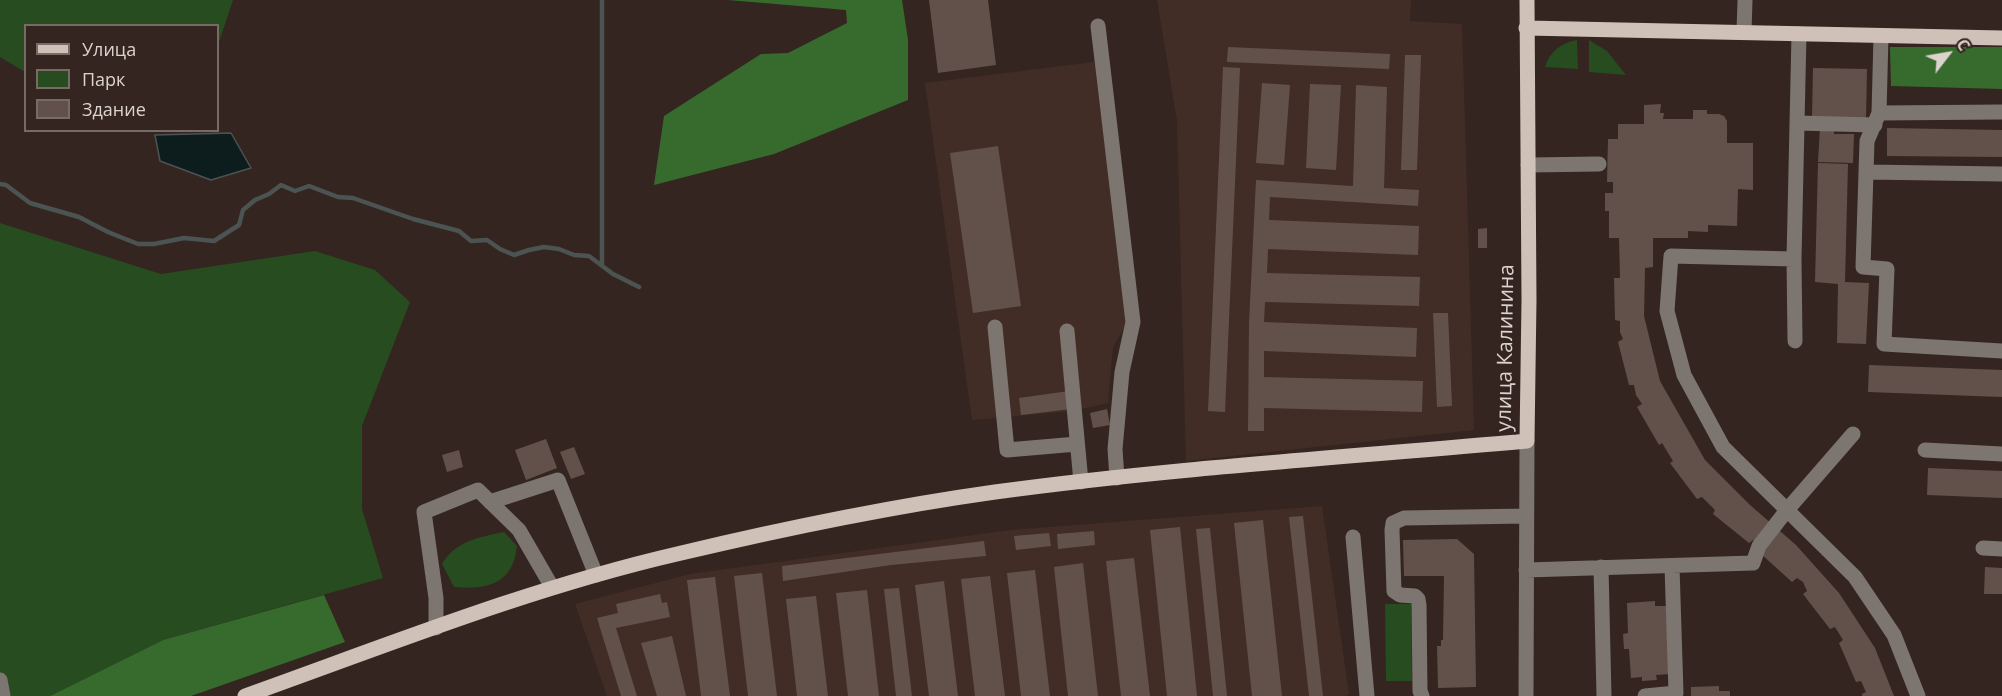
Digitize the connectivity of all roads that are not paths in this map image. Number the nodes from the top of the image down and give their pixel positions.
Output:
1 (1527, 0) edge
2 (1745, 0) edge
3 (1098, 26) dead end
4 (1526, 28) junction
5 (1744, 32) junction
6 (1799, 34) junction
7 (1881, 36) junction
8 (2002, 38) edge
9 (2002, 112) edge
10 (1877, 119) junction
11 (1797, 123) junction
12 (1599, 164) dead end
13 (1528, 165) junction
14 (1866, 172) junction
15 (2002, 174) edge
16 (1794, 259) junction
17 (995, 327) dead end
18 (1066, 331) dead end
19 (1795, 341) dead end
20 (2002, 351) edge
21 (1853, 434) dead end
22 (1527, 441) junction
23 (1077, 444) junction
24 (1925, 450) dead end
25 (2002, 454) edge
26 (1117, 478) junction
27 (1081, 482) junction
28 (490, 502) junction
29 (1788, 510) junction
30 (1526, 516) junction
31 (1353, 537) dead end
32 (1983, 548) dead end
33 (2002, 549) edge
34 (1672, 566) junction
35 (1601, 567) junction
36 (1526, 570) junction
37 (596, 575) junction
38 (552, 587) junction
39 (436, 628) junction
40 (0, 680) edge
41 (1675, 694) edge
42 (3, 696) edge
43 (245, 696) edge
44 (1367, 696) edge
45 (1422, 696) edge
46 (1526, 696) edge
47 (1604, 696) edge
48 (1645, 696) edge
49 (1918, 696) edge

1 - 4 main road, улица Калинина
2 - 5 street
3 - 26 street
4 - 5 main road
4 - 13 main road, улица Калинина
5 - 6 main road
6 - 7 main road
6 - 11 street
7 - 8 main road
7 - 10 street
9 - 10 street
10 - 11 street
10 - 14 street
11 - 16 street
12 - 13 street
13 - 22 main road, улица Калинина
14 - 15 street
14 - 20 street
16 - 19 street
16 - 29 street
17 - 23 street
18 - 23 street
21 - 29 street
22 - 26 main road
22 - 30 street, улица Калинина
23 - 27 street
24 - 25 street
26 - 27 main road
27 - 37 main road
28 - 37 street
28 - 38 street
28 - 39 street
29 - 34 street
29 - 49 street
30 - 36 street, улица Калинина
30 - 45 street
31 - 44 street
32 - 33 street
34 - 35 street
34 - 41 street
35 - 36 street
35 - 47 street
36 - 46 street, улица Калинина
37 - 38 main road
38 - 39 main road
39 - 43 main road
40 - 42 street
41 - 48 street

